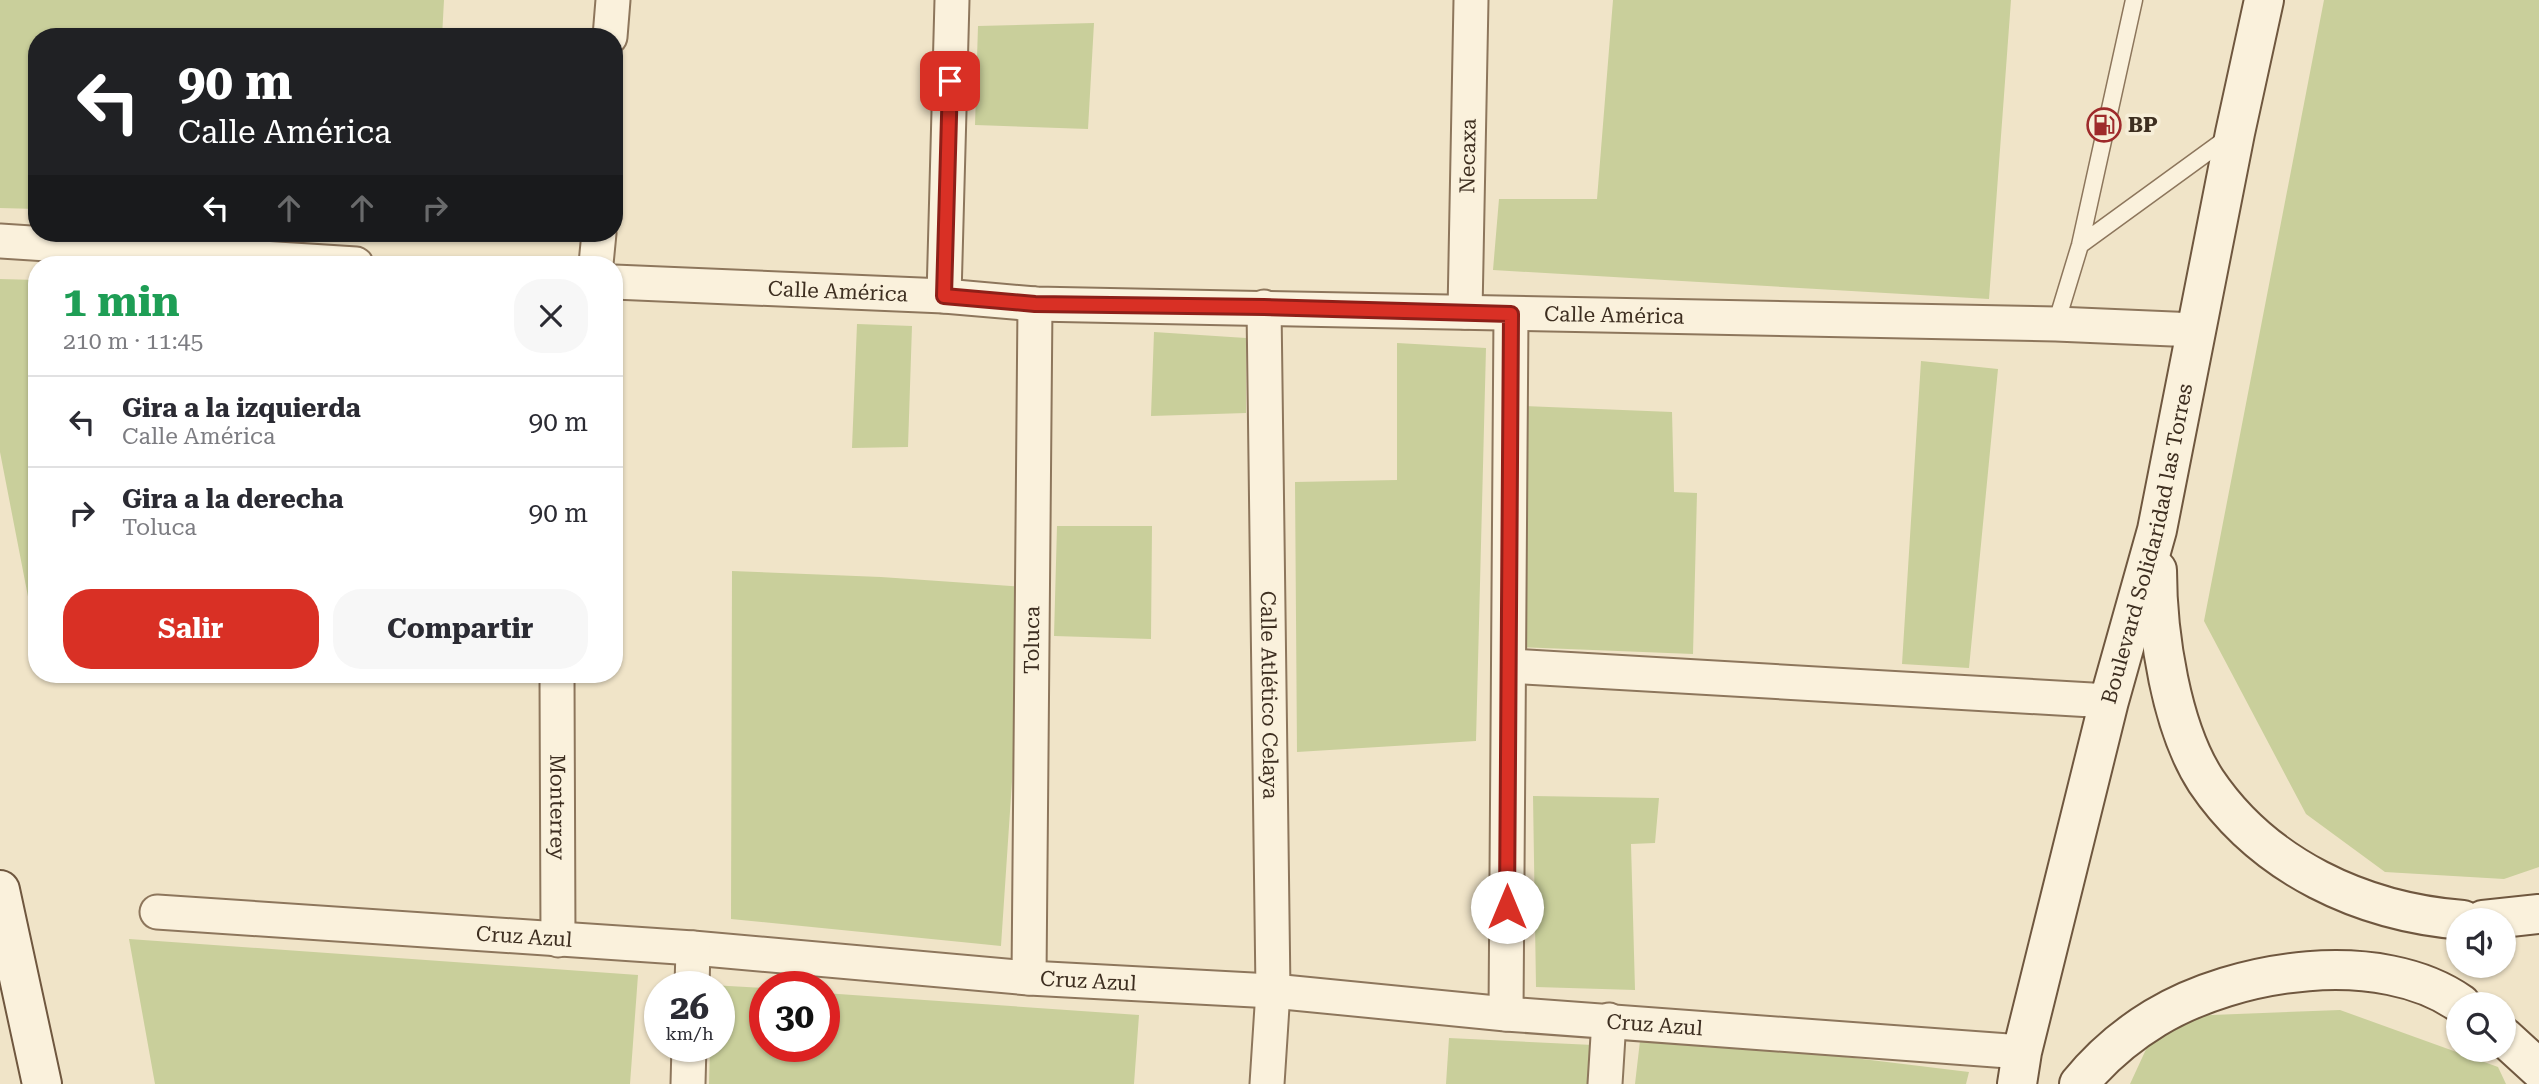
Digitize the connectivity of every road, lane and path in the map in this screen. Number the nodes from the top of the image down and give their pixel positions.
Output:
1 (612, 0) edge
2 (952, 0) edge
3 (1471, 0) edge
4 (2134, 0) edge
5 (2264, 0) edge
6 (610, 28) edge
7 (2235, 133) junction
8 (0, 241) edge
9 (2080, 245) junction
10 (232, 256) edge
11 (623, 282) edge
12 (944, 296) junction
13 (1035, 304) junction
14 (1264, 307) junction
15 (1465, 312) junction
16 (1511, 314) junction
17 (2056, 324) junction
18 (2196, 330) junction
19 (2157, 530) junction
20 (1509, 666) junction
21 (557, 683) edge
22 (2109, 701) junction
23 (0, 890) edge
24 (156, 912) dead end
25 (2539, 914) edge
26 (2516, 916) edge
27 (2446, 919) edge
28 (558, 940) junction
29 (694, 948) junction
30 (693, 971) edge
31 (1029, 978) junction
32 (1273, 991) junction
33 (2446, 996) edge
34 (1506, 1014) junction
35 (1609, 1020) junction
36 (2516, 1048) edge
37 (689, 1062) edge
38 (2020, 1068) edge
39 (2539, 1069) edge
40 (42, 1084) edge
41 (688, 1084) edge
42 (1267, 1084) edge
43 (1605, 1084) edge
44 (2079, 1084) edge

1 - 6 street
2 - 12 street
3 - 15 street, Necaxa
4 - 9 lane
5 - 7 main road, Boulevard Solidaridad las Torres
7 - 9 lane
7 - 18 main road, Boulevard Solidaridad las Torres
8 - 10 street
9 - 17 lane
11 - 12 street, Calle América
12 - 13 street, Calle América
13 - 14 street, Calle América
13 - 31 street, Toluca
14 - 15 street, Calle América
14 - 32 street, Calle Atlético Celaya
15 - 16 street, Calle América
16 - 17 street, Calle América
16 - 20 street
17 - 18 street, Calle América
18 - 19 main road, Boulevard Solidaridad las Torres
19 - 22 main road, Boulevard Solidaridad las Torres
19 - 27 main road
20 - 22 street
20 - 34 street
21 - 28 street, Monterrey
22 - 38 main road, Boulevard Solidaridad las Torres
23 - 40 main road
24 - 28 street, Cruz Azul
25 - 26 main road
28 - 29 street, Cruz Azul
29 - 30 street
29 - 31 street, Cruz Azul
31 - 32 street, Cruz Azul
32 - 34 street, Cruz Azul
32 - 42 street, Calle Atlético Celaya
33 - 44 main road
34 - 35 street, Cruz Azul
35 - 38 street, Cruz Azul
35 - 43 street
36 - 39 main road
37 - 41 street

